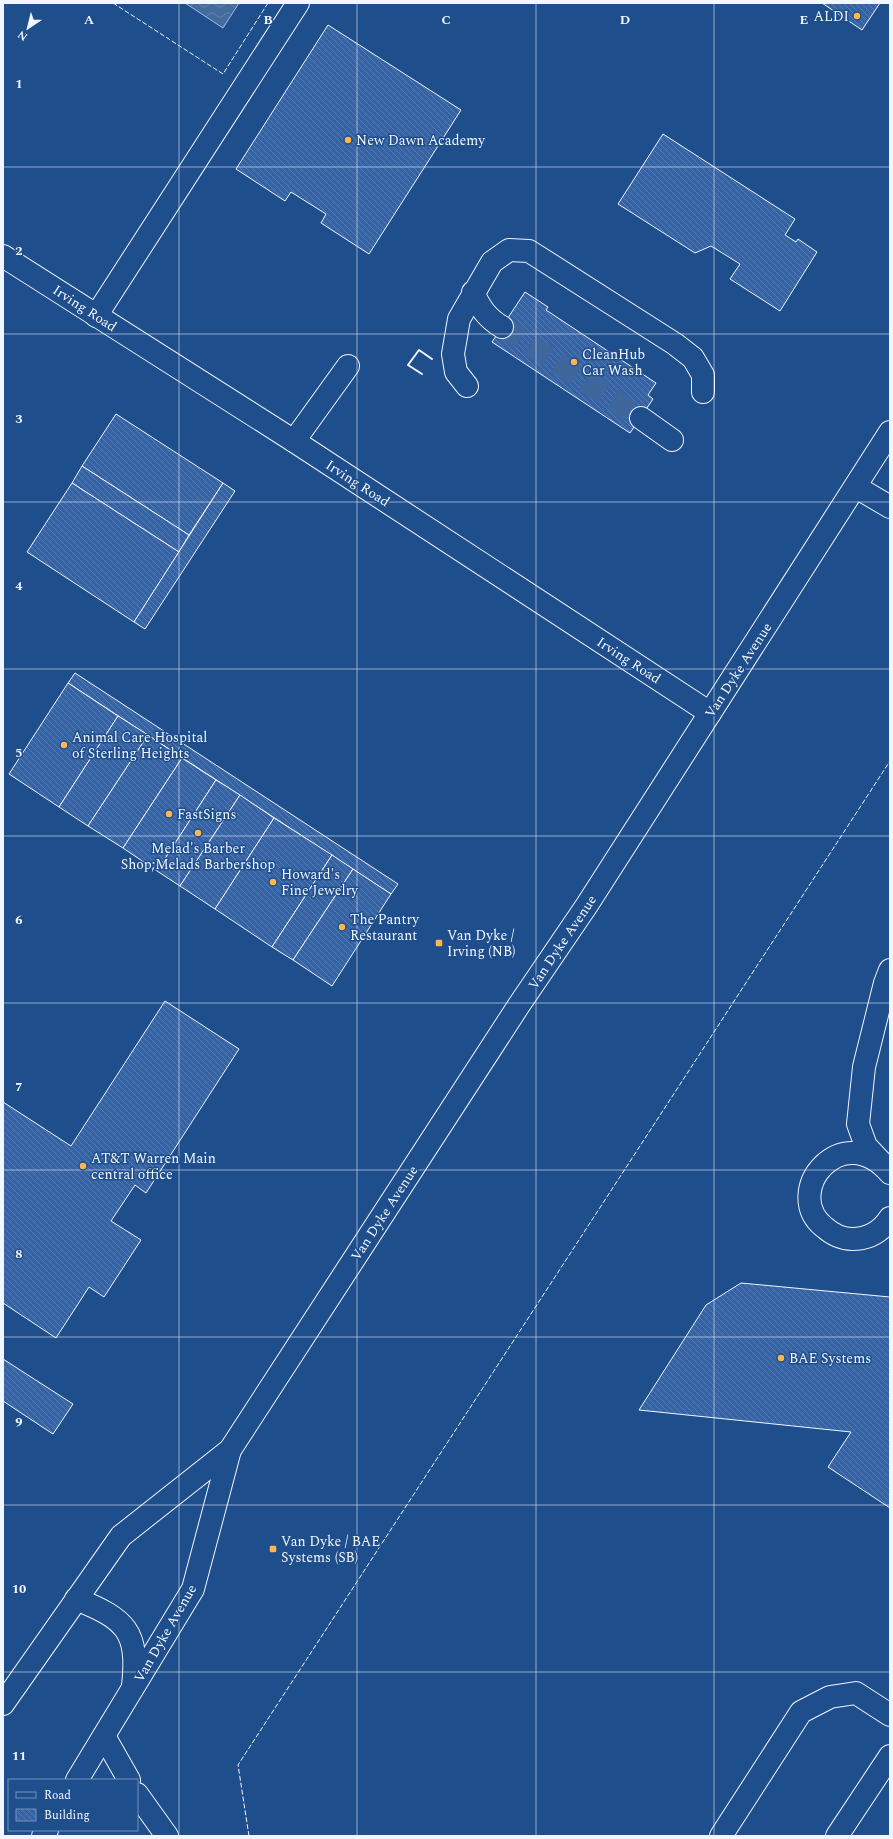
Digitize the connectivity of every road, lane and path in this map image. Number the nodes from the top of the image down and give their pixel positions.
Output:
1 (298, 3) edge
2 (3, 256) edge
3 (473, 292) junction
4 (96, 316) junction
5 (502, 327) tunnel mouth
6 (348, 366) dead end
7 (467, 386) dead end
8 (703, 392) dead end
9 (641, 418) tunnel mouth
10 (888, 438) edge
11 (672, 440) dead end
12 (294, 441) junction
13 (856, 487) junction
14 (890, 507) edge
15 (710, 713) junction
16 (890, 970) edge
17 (858, 1124) junction
18 (828, 1160) junction
19 (886, 1169) edge
20 (890, 1218) edge
21 (230, 1450) junction
22 (76, 1599) junction
23 (132, 1689) junction
24 (3, 1704) edge
25 (890, 1715) edge
26 (104, 1736) junction
27 (890, 1756) edge
28 (78, 1779) edge
29 (128, 1779) edge
30 (138, 1795) edge
31 (166, 1836) edge
32 (721, 1836) edge
33 (838, 1836) edge

1 - 4 main road
2 - 4 main road, Irving Road
3 - 5 main road
3 - 7 main road
3 - 8 main road
4 - 12 main road, Irving Road
6 - 12 main road
9 - 11 main road
10 - 13 main road, Van Dyke Avenue
12 - 15 main road, Irving Road
13 - 14 main road
13 - 15 main road, Van Dyke Avenue
15 - 21 main road, Van Dyke Avenue
16 - 17 main road
17 - 18 main road
17 - 19 main road
18 - 19 main road
18 - 20 main road
21 - 22 main road, Van Dyke Avenue
21 - 23 main road, Van Dyke Avenue
22 - 23 main road
22 - 24 main road, Van Dyke Avenue
23 - 26 main road, Van Dyke Avenue
25 - 32 main road
26 - 28 main road, Van Dyke Avenue
26 - 29 main road
27 - 33 main road
30 - 31 main road

